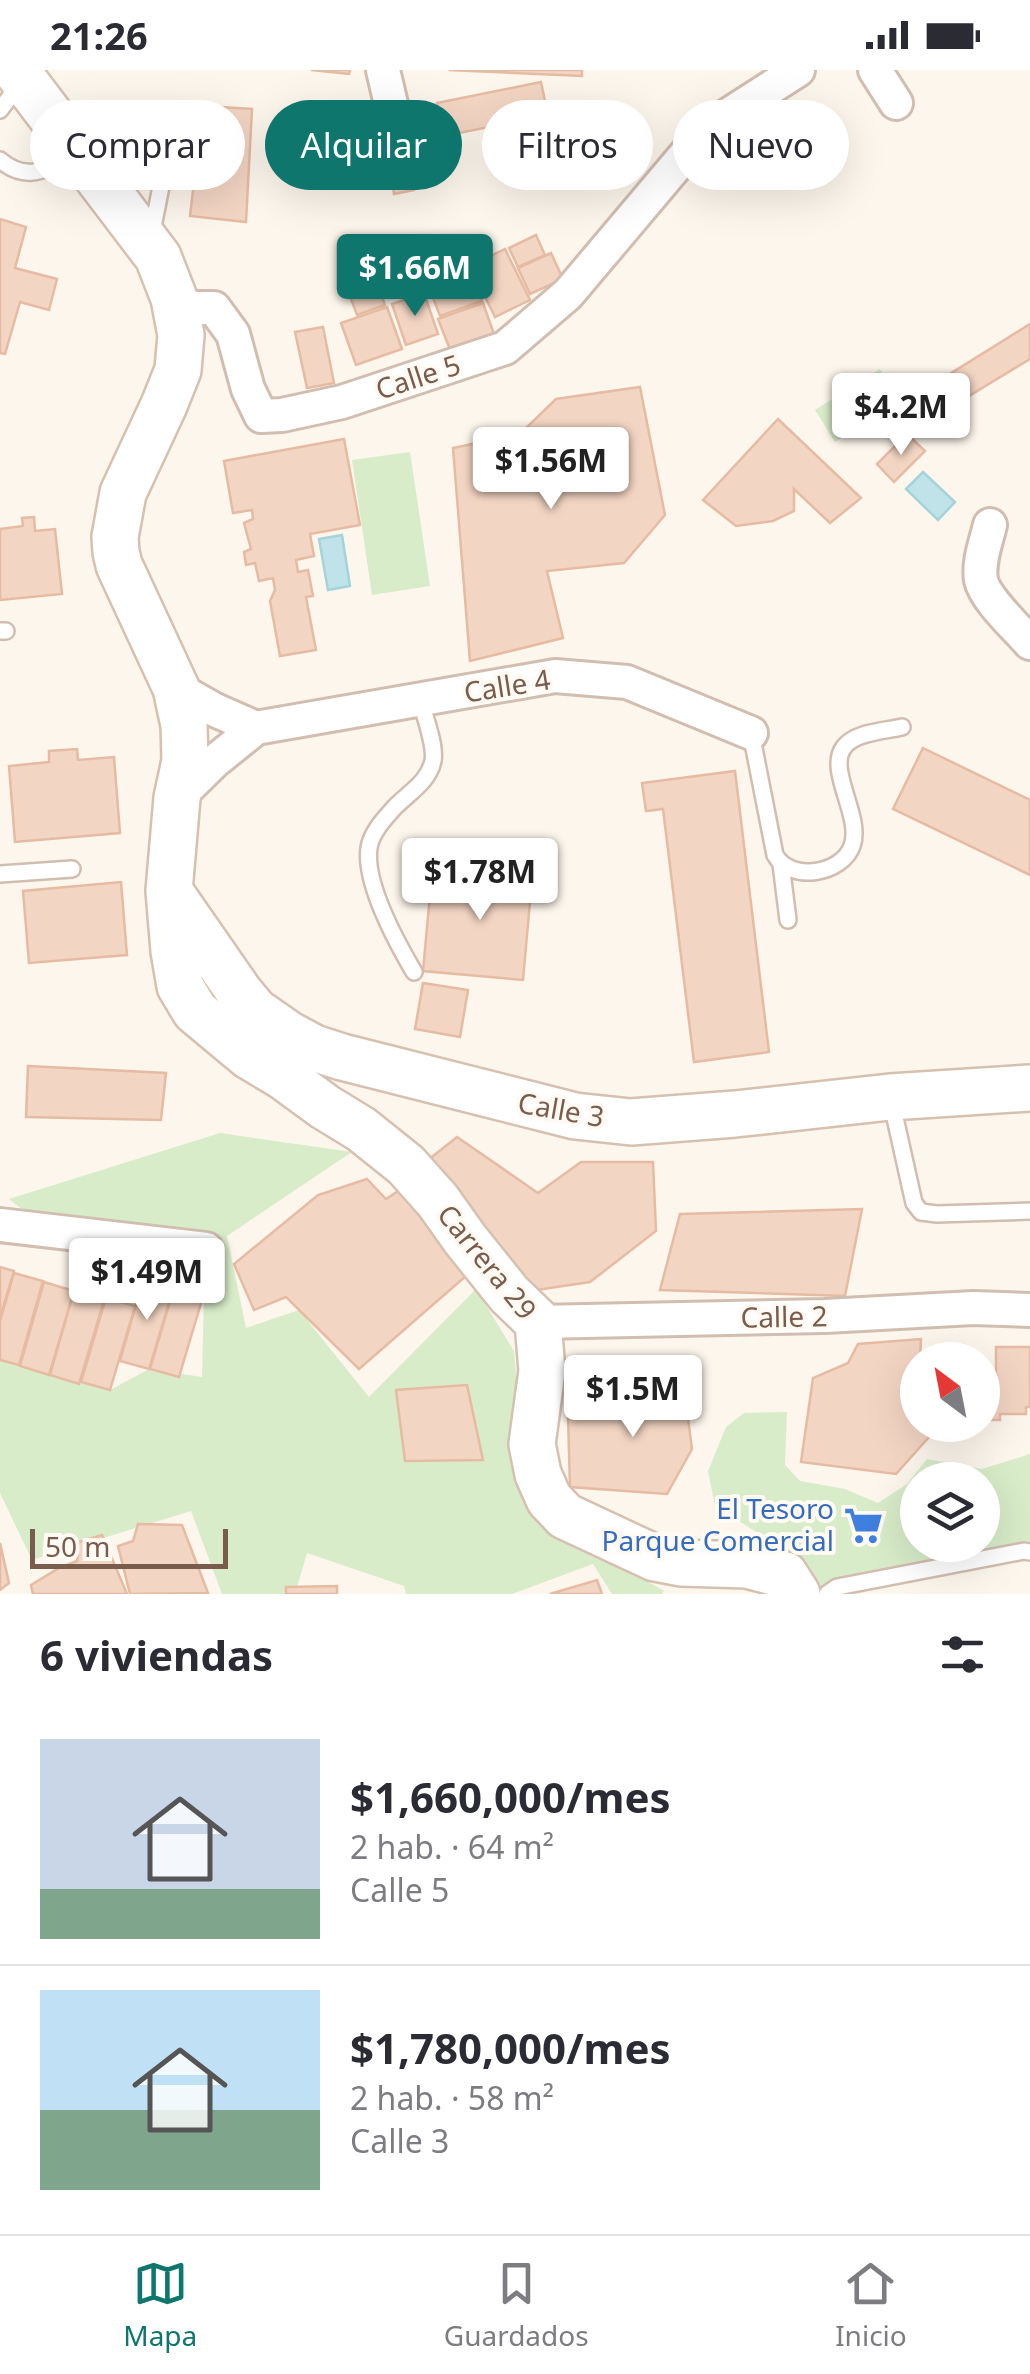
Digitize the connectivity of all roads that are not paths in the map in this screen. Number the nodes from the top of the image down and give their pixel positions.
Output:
1 (384, 70) edge
2 (798, 70) edge
3 (876, 70) edge
4 (390, 100) edge
5 (896, 103) dead end
6 (0, 160) edge
7 (30, 172) edge
8 (108, 190) edge
9 (161, 190) edge
10 (150, 246) junction
11 (177, 312) junction
12 (164, 405) junction
13 (990, 525) dead end
14 (1030, 643) edge
15 (176, 688) junction
16 (420, 700) junction
17 (902, 727) dead end
18 (256, 728) junction
19 (750, 733) joint
20 (178, 798) junction
21 (780, 864) junction
22 (72, 869) dead end
23 (0, 874) edge
24 (169, 891) junction
25 (788, 920) dead end
26 (224, 969) junction
27 (414, 972) dead end
28 (180, 986) junction
29 (1030, 1088) edge
30 (890, 1097) junction
31 (1030, 1211) edge
32 (0, 1224) edge
33 (206, 1250) dead end
34 (1030, 1310) edge
35 (538, 1322) junction
36 (1030, 1552) edge
37 (699, 1580) edge
38 (797, 1594) edge
39 (827, 1594) edge

1 - 4 street
2 - 11 street, Calle 5
3 - 5 street
6 - 7 lane
8 - 10 street
9 - 10 lane
10 - 11 street
10 - 12 street
11 - 12 street
12 - 15 street
13 - 14 street
15 - 18 street
15 - 20 street
16 - 18 street, Calle 4
16 - 19 street, Calle 4
16 - 27 lane
17 - 21 lane
18 - 20 street, Calle 4
19 - 21 lane
20 - 24 street
21 - 25 lane
22 - 23 lane
24 - 26 street, Calle 3
24 - 28 street
26 - 28 street
26 - 30 street, Calle 3
28 - 35 street, Carrera 29
29 - 30 street, Calle 3
30 - 31 lane
32 - 33 street
34 - 35 street, Calle 2
35 - 37 street, Carrera 29
36 - 39 lane
37 - 38 street, Carrera 29

